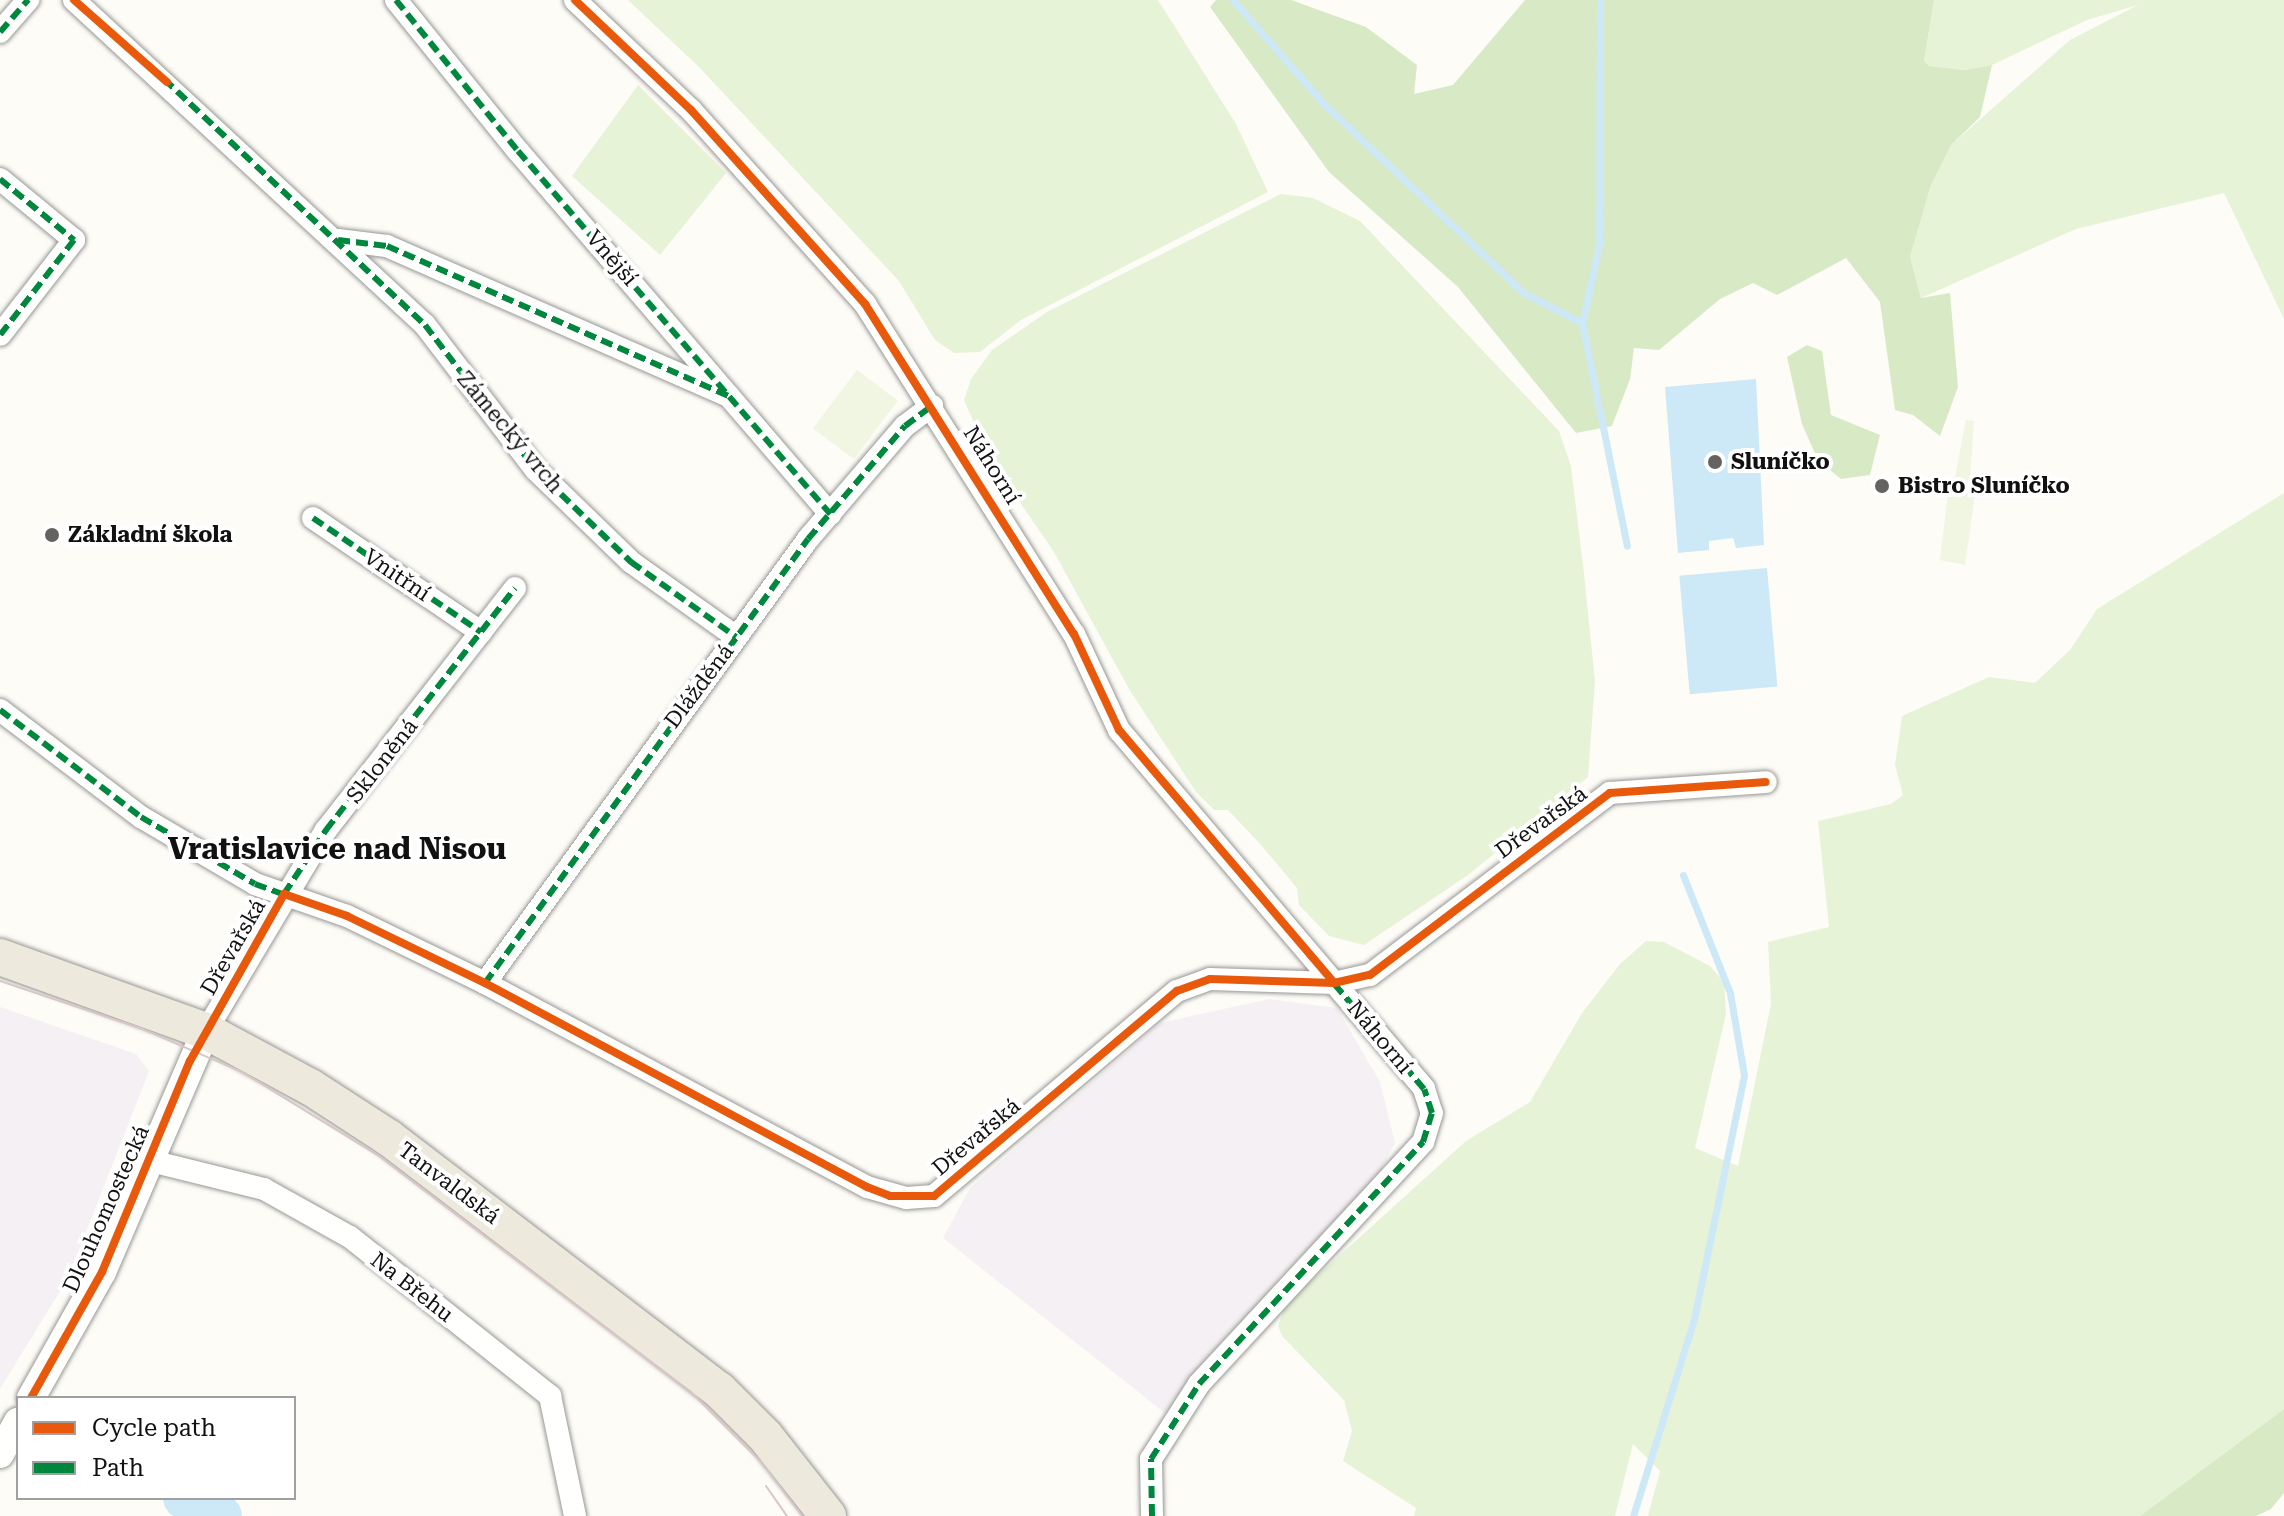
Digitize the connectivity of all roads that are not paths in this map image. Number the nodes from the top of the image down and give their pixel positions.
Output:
1 (28, 0) edge
2 (74, 0) edge
3 (396, 0) edge
4 (575, 0) edge
5 (0, 32) edge
6 (0, 179) edge
7 (338, 240) junction
8 (0, 335) edge
9 (736, 400) junction
10 (932, 406) junction
11 (830, 514) junction
12 (313, 518) dead end
13 (515, 588) dead end
14 (481, 632) junction
15 (736, 637) junction
16 (0, 710) edge
17 (1766, 782) dead end
18 (284, 894) junction
19 (0, 957) edge
20 (485, 983) junction
21 (1334, 983) junction
22 (206, 1031) junction
23 (147, 1160) junction
24 (32, 1396) edge
25 (16, 1426) edge
26 (0, 1454) edge
27 (575, 1516) edge
28 (828, 1516) edge
29 (1152, 1516) edge

1 - 5 street
2 - 7 street, Zámecký vrch
3 - 9 street, Vnější
4 - 10 street, Náhorní
6 - 8 street
7 - 9 street
7 - 15 street, Zámecký vrch
9 - 11 street, Vnější
10 - 11 street, Dlážděná
10 - 21 street, Náhorní
11 - 15 street, Dlážděná
12 - 14 street, Vnitřní
13 - 14 street, Skloněná
14 - 18 street, Skloněná
15 - 20 street, Dlážděná
16 - 18 street
17 - 21 street, Dřevařská
18 - 20 street, Dřevařská
18 - 22 street, Dřevařská
19 - 22 main road, Tanvaldská
20 - 21 street, Dřevařská
21 - 29 street, Náhorní
22 - 23 street, Dlouhomostecká
22 - 28 main road, Tanvaldská
23 - 24 street, Dlouhomostecká
23 - 27 street, Na Břehu
25 - 26 street

